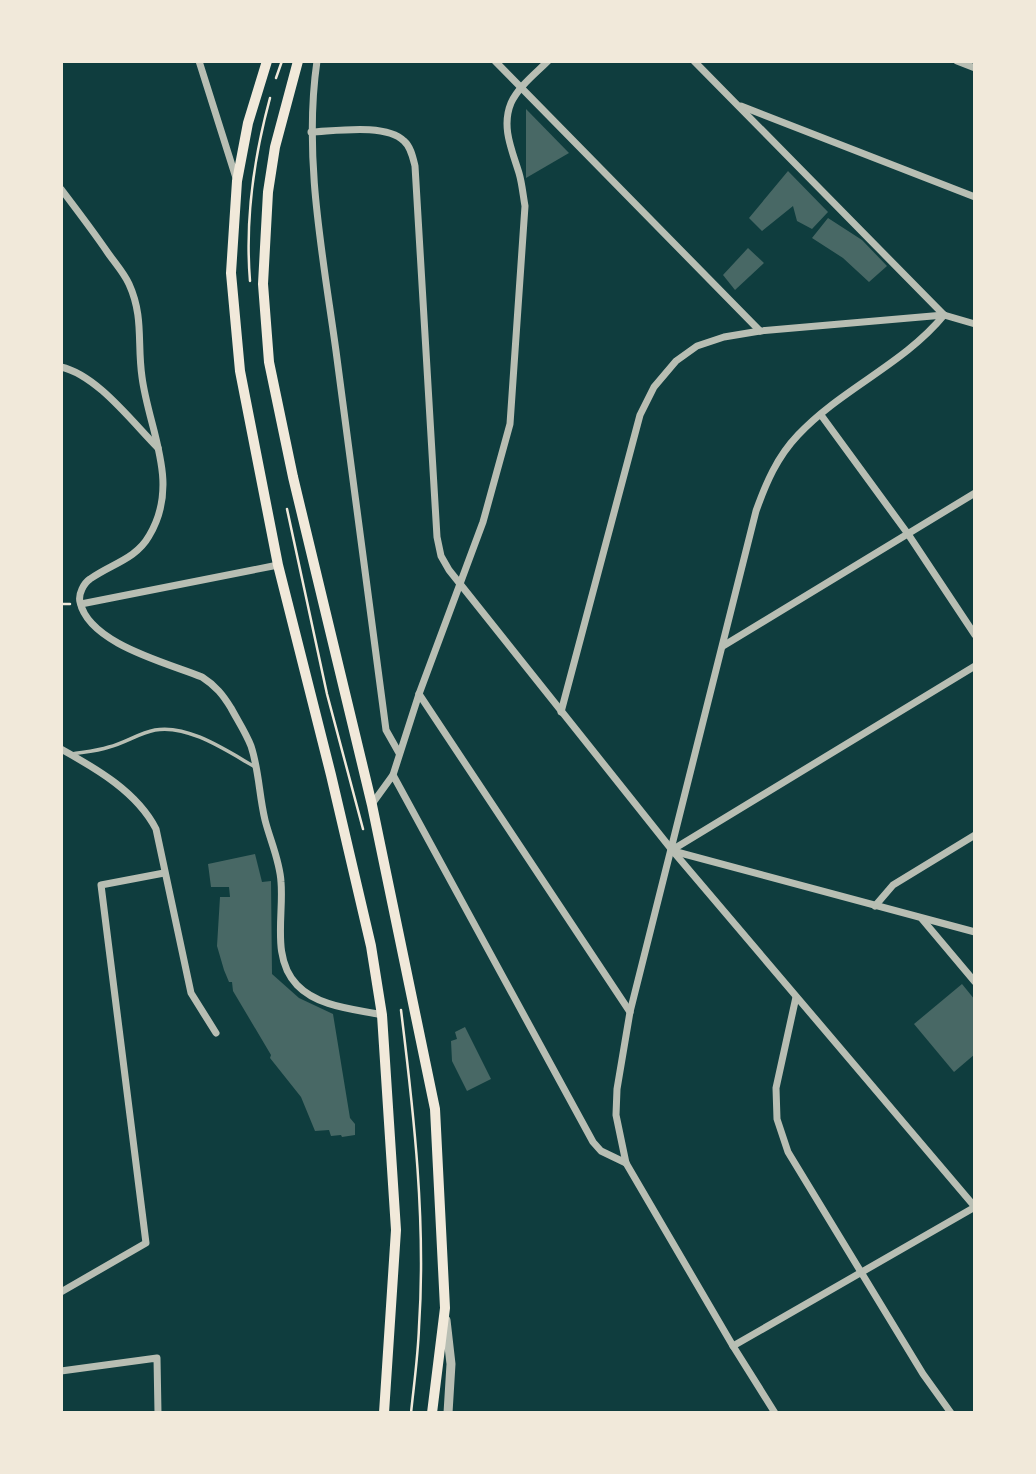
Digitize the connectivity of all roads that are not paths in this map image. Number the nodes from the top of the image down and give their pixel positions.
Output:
1 (199, 61) edge
2 (267, 61) edge
3 (298, 61) edge
4 (317, 61) edge
5 (495, 61) edge
6 (548, 61) edge
7 (694, 61) edge
8 (957, 61) edge
9 (975, 68) edge
10 (522, 88) junction
11 (737, 104) junction
12 (312, 132) junction
13 (237, 181) junction
14 (61, 189) edge
15 (975, 197) edge
16 (944, 315) junction
17 (975, 324) edge
18 (760, 331) junction
19 (61, 367) edge
20 (821, 415) junction
21 (161, 451) junction
22 (975, 493) edge
23 (908, 534) junction
24 (278, 565) junction
25 (460, 584) junction
26 (80, 604) junction
27 (975, 635) edge
28 (723, 646) junction
29 (975, 666) edge
30 (419, 694) junction
31 (561, 712) junction
32 (61, 749) edge
33 (399, 753) junction
34 (71, 754) junction
35 (257, 768) junction
36 (393, 775) junction
37 (372, 805) junction
38 (975, 835) edge
39 (672, 850) junction
40 (164, 873) junction
41 (875, 906) junction
42 (921, 918) junction
43 (975, 932) edge
44 (975, 982) edge
45 (796, 997) junction
46 (630, 1012) junction
47 (382, 1015) junction
48 (216, 1033) dead end
49 (626, 1163) junction
50 (975, 1207) edge
51 (863, 1274) junction
52 (61, 1292) edge
53 (445, 1308) junction
54 (733, 1346) junction
55 (61, 1371) edge
56 (158, 1413) edge
57 (384, 1413) edge
58 (432, 1413) edge
59 (448, 1413) edge
60 (775, 1413) edge
61 (951, 1413) edge

1 - 13 street
2 - 13 main road
3 - 37 main road
4 - 12 street
5 - 10 street
6 - 10 street
7 - 11 street
8 - 9 street
10 - 18 street
10 - 25 street
11 - 15 street
11 - 16 street
12 - 25 street
12 - 33 street
13 - 24 main road
14 - 21 street
16 - 17 street
16 - 18 street
16 - 20 street
18 - 31 street
19 - 21 street
20 - 23 street
20 - 28 street
21 - 26 street
22 - 23 street
23 - 27 street
23 - 28 street
24 - 26 street
24 - 47 main road
25 - 30 street
25 - 31 street
26 - 35 street
28 - 39 street
29 - 39 street
30 - 33 street
30 - 46 street
31 - 39 street
32 - 34 street
33 - 36 street
34 - 35 lane
34 - 40 street
35 - 47 street
36 - 37 street
36 - 49 street
37 - 53 main road
38 - 41 street
39 - 41 street
39 - 45 street
39 - 46 street
40 - 48 street
40 - 52 street
41 - 42 street
42 - 43 street
42 - 44 street
45 - 50 street
45 - 51 street
46 - 49 street
47 - 57 main road
49 - 54 street
50 - 51 street
51 - 54 street
51 - 61 street
53 - 58 main road
53 - 59 street
54 - 60 street
55 - 56 street

